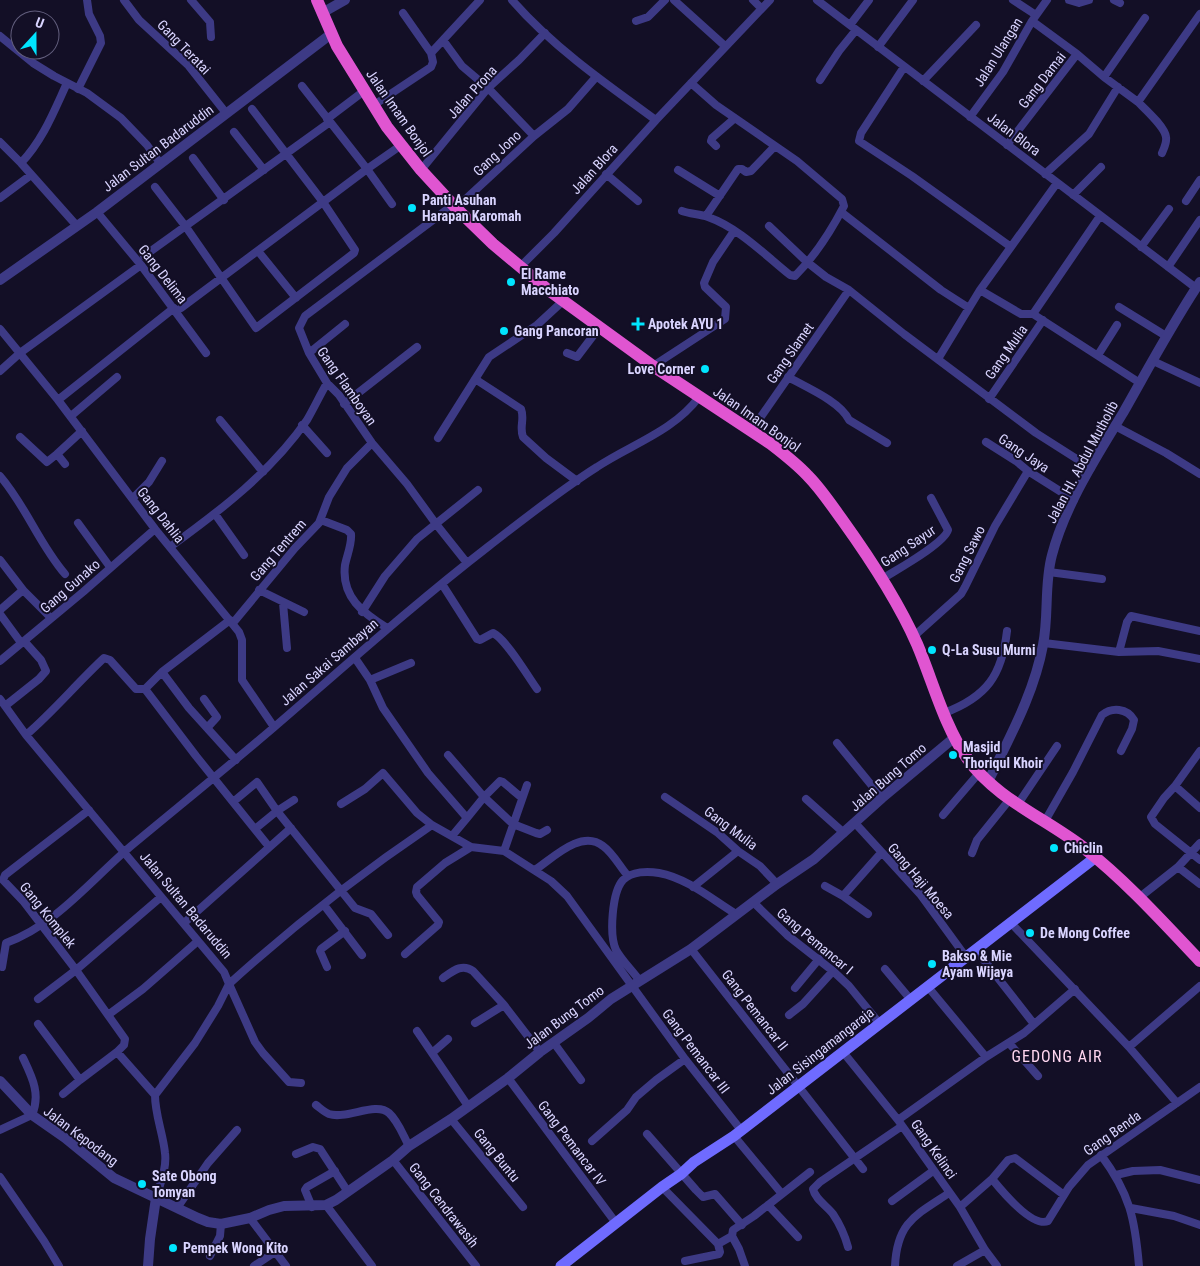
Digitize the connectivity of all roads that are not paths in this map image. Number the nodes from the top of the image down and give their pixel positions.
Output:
1 (87, 0) edge
2 (191, 0) edge
3 (317, 0) edge
4 (345, 0) edge
5 (480, 0) edge
6 (512, 0) edge
7 (665, 0) edge
8 (674, 0) edge
9 (753, 0) edge
10 (770, 0) edge
11 (817, 0) edge
12 (869, 0) edge
13 (913, 0) edge
14 (1013, 0) edge
15 (1047, 0) edge
16 (1069, 0) edge
17 (1088, 0) edge
18 (128, 2) edge
19 (762, 8) junction
20 (322, 13) junction
21 (403, 13) dead end
22 (1200, 14) edge
23 (1034, 18) junction
24 (1144, 18) dead end
25 (636, 21) dead end
26 (976, 25) dead end
27 (853, 28) junction
28 (545, 32) junction
29 (331, 34) junction
30 (0, 36) edge
31 (211, 37) dead end
32 (443, 40) junction
33 (725, 46) junction
34 (878, 47) junction
35 (432, 53) junction
36 (1078, 54) junction
37 (904, 66) junction
38 (1104, 76) junction
39 (596, 77) junction
40 (820, 80) dead end
41 (923, 81) junction
42 (67, 83) junction
43 (691, 84) junction
44 (302, 86) dead end
45 (1118, 87) junction
46 (488, 88) junction
47 (78, 89) junction
48 (364, 91) junction
49 (1138, 102) junction
50 (374, 105) junction
51 (252, 109) dead end
52 (226, 113) junction
53 (970, 117) junction
54 (735, 118) junction
55 (656, 120) junction
56 (329, 121) junction
57 (234, 132) dead end
58 (534, 136) junction
59 (0, 142) edge
60 (1007, 145) junction
61 (400, 146) junction
62 (716, 146) dead end
63 (775, 146) junction
64 (1162, 153) dead end
65 (286, 154) junction
66 (192, 158) dead end
67 (22, 162) junction
68 (160, 163) junction
69 (1101, 167) dead end
70 (367, 169) junction
71 (264, 170) junction
72 (421, 170) junction
73 (678, 170) dead end
74 (606, 174) junction
75 (1045, 174) junction
76 (31, 175) junction
77 (1200, 180) edge
78 (1057, 183) junction
79 (155, 187) dead end
80 (1197, 189) edge
81 (1072, 195) junction
82 (720, 196) junction
83 (0, 198) edge
84 (224, 200) junction
85 (638, 201) dead end
86 (1186, 201) dead end
87 (323, 202) junction
88 (392, 204) dead end
89 (455, 207) junction
90 (1169, 209) dead end
91 (682, 211) dead end
92 (97, 212) junction
93 (841, 212) junction
94 (706, 216) junction
95 (1100, 216) junction
96 (1200, 220) edge
97 (77, 226) junction
98 (769, 226) dead end
99 (186, 227) junction
100 (734, 231) junction
101 (1011, 247) junction
102 (1141, 247) junction
103 (258, 251) junction
104 (144, 256) dead end
105 (807, 262) junction
106 (141, 265) junction
107 (1168, 267) junction
108 (520, 268) junction
109 (221, 278) junction
110 (0, 280) edge
111 (1198, 285) edge
112 (849, 290) junction
113 (980, 290) junction
114 (296, 298) junction
115 (563, 301) junction
116 (1119, 307) dead end
117 (177, 308) junction
118 (969, 308) junction
119 (1033, 314) junction
120 (1043, 320) junction
121 (345, 324) dead end
122 (1117, 325) dead end
123 (0, 328) edge
124 (599, 328) junction
125 (1166, 336) junction
126 (417, 347) dead end
127 (20, 353) junction
128 (206, 353) dead end
129 (309, 353) junction
130 (567, 353) dead end
131 (1098, 356) junction
132 (938, 359) junction
133 (1153, 361) junction
134 (653, 366) junction
135 (0, 371) edge
136 (117, 377) dead end
137 (788, 377) junction
138 (475, 379) junction
139 (327, 383) junction
140 (1140, 383) junction
141 (1200, 384) edge
142 (699, 397) junction
143 (989, 398) junction
144 (58, 400) junction
145 (344, 404) junction
146 (71, 416) junction
147 (220, 420) dead end
148 (302, 426) junction
149 (1115, 426) junction
150 (82, 431) junction
151 (751, 431) junction
152 (20, 436) dead end
153 (438, 438) dead end
154 (986, 442) dead end
155 (372, 443) junction
156 (887, 443) dead end
157 (326, 453) dead end
158 (57, 454) junction
159 (162, 461) dead end
160 (65, 464) dead end
161 (1091, 468) junction
162 (1028, 471) junction
163 (263, 472) junction
164 (1200, 474) edge
165 (0, 476) edge
166 (577, 481) junction
167 (478, 490) dead end
168 (133, 498) junction
169 (931, 498) dead end
170 (1074, 500) junction
171 (215, 514) junction
172 (321, 520) junction
173 (78, 523) dead end
174 (436, 524) junction
175 (155, 529) junction
176 (170, 547) junction
177 (244, 555) dead end
178 (0, 560) edge
179 (467, 563) junction
180 (110, 568) junction
181 (1049, 572) junction
182 (65, 574) dead end
183 (882, 578) junction
184 (1102, 579) dead end
185 (442, 584) junction
186 (23, 590) junction
187 (259, 590) junction
188 (283, 603) junction
189 (0, 610) edge
190 (304, 612) dead end
191 (362, 612) junction
192 (0, 614) edge
193 (48, 615) dead end
194 (231, 621) junction
195 (387, 628) junction
196 (1007, 631) dead end
197 (1200, 631) edge
198 (913, 637) junction
199 (22, 640) junction
200 (1044, 643) junction
201 (287, 648) dead end
202 (1119, 652) junction
203 (355, 658) junction
204 (1200, 659) edge
205 (0, 661) edge
206 (411, 664) dead end
207 (162, 672) junction
208 (370, 680) junction
209 (145, 689) junction
210 (537, 689) dead end
211 (204, 699) dead end
212 (3, 703) edge
213 (944, 713) junction
214 (274, 727) junction
215 (207, 728) junction
216 (26, 734) junction
217 (955, 737) junction
218 (836, 743) dead end
219 (1057, 746) dead end
220 (1121, 751) dead end
221 (1200, 751) edge
222 (448, 755) dead end
223 (236, 760) junction
224 (983, 777) junction
225 (214, 778) junction
226 (527, 785) dead end
227 (1175, 786) junction
228 (484, 797) junction
229 (666, 797) dead end
230 (522, 798) junction
231 (882, 798) junction
232 (806, 799) dead end
233 (294, 800) dead end
234 (1014, 801) junction
235 (233, 802) junction
236 (341, 804) dead end
237 (1200, 808) edge
238 (89, 810) junction
239 (278, 811) junction
240 (943, 815) dead end
241 (467, 818) junction
242 (1044, 821) junction
243 (855, 823) junction
244 (513, 824) junction
245 (432, 825) junction
246 (292, 828) junction
247 (255, 829) junction
248 (547, 830) dead end
249 (844, 833) junction
250 (452, 836) junction
251 (266, 843) dead end
252 (1200, 843) edge
253 (471, 847) junction
254 (504, 850) junction
255 (738, 851) junction
256 (124, 852) junction
257 (881, 853) junction
258 (972, 853) dead end
259 (1191, 853) junction
260 (1096, 857) junction
261 (1200, 860) edge
262 (1178, 867) junction
263 (535, 870) junction
264 (628, 876) junction
265 (776, 884) junction
266 (1200, 884) edge
267 (693, 886) junction
268 (825, 886) dead end
269 (341, 890) junction
270 (844, 896) junction
271 (161, 897) junction
272 (1140, 897) junction
273 (753, 902) junction
274 (324, 904) junction
275 (736, 914) junction
276 (868, 914) dead end
277 (184, 923) junction
278 (1011, 923) junction
279 (42, 925) junction
280 (344, 932) junction
281 (388, 935) dead end
282 (198, 941) junction
283 (691, 949) junction
284 (976, 950) junction
285 (405, 954) dead end
286 (362, 955) dead end
287 (966, 957) junction
288 (819, 959) junction
289 (1200, 961) edge
290 (2, 967) dead end
291 (328, 967) dead end
292 (885, 969) dead end
293 (76, 970) junction
294 (833, 971) junction
295 (443, 978) dead end
296 (636, 983) junction
297 (229, 984) junction
298 (928, 986) junction
299 (1200, 986) edge
300 (795, 988) dead end
301 (1074, 989) junction
302 (38, 999) dead end
303 (910, 1000) junction
304 (504, 1005) junction
305 (108, 1015) junction
306 (789, 1015) dead end
307 (475, 1023) dead end
308 (38, 1024) dead end
309 (880, 1024) junction
310 (1034, 1024) junction
311 (418, 1031) dead end
312 (448, 1039) dead end
313 (554, 1043) junction
314 (1009, 1043) junction
315 (1129, 1047) junction
316 (117, 1052) junction
317 (540, 1052) junction
318 (843, 1052) junction
319 (432, 1053) junction
320 (986, 1057) junction
321 (23, 1058) dead end
322 (685, 1059) junction
323 (1038, 1076) dead end
324 (508, 1078) junction
325 (80, 1080) junction
326 (581, 1080) dead end
327 (0, 1081) edge
328 (301, 1083) dead end
329 (798, 1087) junction
330 (1200, 1087) edge
331 (63, 1094) dead end
332 (155, 1095) junction
333 (1177, 1103) junction
334 (316, 1105) dead end
335 (468, 1106) junction
336 (32, 1115) junction
337 (451, 1119) junction
338 (900, 1123) junction
339 (0, 1130) edge
340 (237, 1130) dead end
341 (738, 1133) junction
342 (647, 1134) dead end
343 (592, 1141) dead end
344 (409, 1146) junction
345 (296, 1154) dead end
346 (1101, 1155) junction
347 (856, 1158) junction
348 (393, 1160) junction
349 (863, 1170) dead end
350 (335, 1171) junction
351 (933, 1171) junction
352 (810, 1172) dead end
353 (681, 1174) junction
354 (1116, 1174) junction
355 (0, 1177) edge
356 (992, 1179) junction
357 (1200, 1180) edge
358 (662, 1186) junction
359 (348, 1192) junction
360 (949, 1193) junction
361 (782, 1194) junction
362 (1064, 1195) junction
363 (156, 1198) junction
364 (892, 1201) dead end
365 (768, 1205) junction
366 (326, 1206) junction
367 (960, 1206) junction
368 (312, 1207) junction
369 (522, 1207) dead end
370 (177, 1208) junction
371 (1131, 1208) junction
372 (250, 1218) junction
373 (616, 1223) junction
374 (221, 1224) junction
375 (742, 1224) junction
376 (1200, 1225) edge
377 (732, 1236) junction
378 (798, 1237) dead end
379 (718, 1244) junction
380 (848, 1247) dead end
381 (985, 1250) junction
382 (275, 1252) junction
383 (210, 1256) dead end
384 (685, 1261) dead end
385 (58, 1266) edge
386 (148, 1266) edge
387 (254, 1266) edge
388 (286, 1266) edge
389 (372, 1266) edge
390 (476, 1266) edge
391 (561, 1266) edge
392 (745, 1266) edge
393 (895, 1266) edge
394 (957, 1266) edge
395 (997, 1266) edge
396 (1139, 1266) edge

1 - 47 street
2 - 31 street
3 - 20 highway, Jalan Imam Bonjol
4 - 20 street
5 - 32 street
6 - 28 street
7 - 25 street
8 - 33 street
9 - 19 street
10 - 19 street, Jalan Blora
11 - 27 street, Jalan Blora
12 - 27 street
13 - 34 street
14 - 23 street
15 - 23 street, Jalan Ulangan
16 - 17 street
18 - 52 street, Gang Teratai
19 - 33 street, Jalan Blora
20 - 29 highway, Jalan Imam Bonjol
21 - 35 street
22 - 49 street
23 - 36 street
23 - 53 street, Jalan Ulangan
24 - 38 street
26 - 41 street
27 - 34 street, Jalan Blora
27 - 40 street
28 - 39 street
28 - 46 street, Jalan Prona
29 - 48 highway, Jalan Imam Bonjol
29 - 52 street, Jalan Sultan Badaruddin
30 - 42 street
32 - 35 street
32 - 46 street
33 - 43 street, Jalan Blora
34 - 37 street, Jalan Blora
35 - 50 street
36 - 38 street
36 - 60 street, Gang Damai
37 - 41 street, Jalan Blora
37 - 101 street
38 - 45 street
39 - 55 street
39 - 58 street, Gang Jono
41 - 53 street, Jalan Blora
42 - 47 street
42 - 67 street
43 - 54 street
43 - 55 street, Jalan Blora
44 - 56 street
45 - 49 street
45 - 75 street
46 - 58 street
46 - 72 street, Jalan Prona
47 - 68 street
48 - 50 highway, Jalan Imam Bonjol
48 - 56 street
49 - 64 street
50 - 61 highway, Jalan Imam Bonjol
51 - 65 street
52 - 68 street, Jalan Sultan Badaruddin
53 - 60 street, Jalan Blora
54 - 62 street
54 - 63 street
55 - 74 street, Jalan Blora
56 - 65 street
56 - 70 street
57 - 71 street
58 - 89 street, Gang Jono
59 - 67 street
60 - 75 street, Jalan Blora
61 - 70 street
61 - 72 highway, Jalan Imam Bonjol
63 - 82 street
63 - 93 street
65 - 71 street
65 - 87 street
66 - 84 street
67 - 76 street
68 - 92 street, Jalan Sultan Badaruddin
69 - 81 street
70 - 87 street
70 - 88 street
71 - 84 street
72 - 89 highway, Jalan Imam Bonjol
73 - 82 street
74 - 85 street
74 - 108 street, Jalan Blora
75 - 78 street, Jalan Blora
76 - 83 street
76 - 97 street
77 - 80 street
78 - 81 street, Jalan Blora
78 - 101 street
79 - 99 street
80 - 86 street
81 - 95 street, Jalan Blora
82 - 94 street
84 - 99 street
87 - 103 street
87 - 114 street
89 - 108 highway, Jalan Imam Bonjol
89 - 129 street, Gang Flamboyan
90 - 102 street
91 - 94 street
92 - 97 street, Jalan Sultan Badaruddin
92 - 106 street, Gang Delima
93 - 105 street
93 - 118 street
94 - 100 street
95 - 102 street, Jalan Blora
95 - 119 street
96 - 107 street
97 - 110 street, Jalan Sultan Badaruddin
98 - 105 street
99 - 104 street
99 - 109 street
100 - 105 street
100 - 134 street
101 - 113 street
102 - 107 street, Jalan Blora
103 - 109 street
103 - 114 street
105 - 112 street
106 - 117 street, Gang Delima
106 - 127 street
107 - 111 street, Jalan Blora
108 - 115 highway, Jalan Imam Bonjol
109 - 114 street
109 - 117 street
111 - 125 street, Jalan HI. Abdul Mutholib
112 - 132 street
112 - 137 street, Gang Slamet
113 - 118 street
113 - 119 street
115 - 124 highway, Jalan Imam Bonjol
115 - 138 street
116 - 125 street
117 - 128 street, Gang Delima
117 - 144 street
118 - 132 street
119 - 120 street
120 - 131 street
120 - 143 street, Gang Mulia
121 - 129 street
122 - 131 street
123 - 127 street, Gang Dahlia
124 - 130 street
124 - 134 highway, Jalan Imam Bonjol
125 - 133 street, Jalan HI. Abdul Mutholib
126 - 145 street
127 - 135 street
127 - 144 street, Gang Dahlia
129 - 139 street, Gang Flamboyan
131 - 140 street
132 - 143 street
133 - 140 street, Jalan HI. Abdul Mutholib
133 - 141 street
134 - 142 highway, Jalan Imam Bonjol
136 - 146 street
137 - 151 street, Gang Slamet
137 - 156 street
138 - 153 street
138 - 166 street
139 - 145 street, Gang Flamboyan
139 - 148 street
140 - 149 street, Jalan HI. Abdul Mutholib
142 - 151 highway, Jalan Imam Bonjol
142 - 166 street, Jalan Sakai Sambayan
143 - 161 street
144 - 146 street, Gang Dahlia
145 - 155 street, Gang Flamboyan
146 - 150 street, Gang Dahlia
147 - 163 street
148 - 157 street
148 - 163 street
149 - 161 street, Jalan HI. Abdul Mutholib
149 - 164 street
150 - 158 street
150 - 168 street, Gang Dahlia
151 - 183 highway, Jalan Imam Bonjol
152 - 158 street
154 - 162 street, Gang Jaya
155 - 172 street, Gang Tentrem
155 - 174 street, Gang Flamboyan
158 - 160 street
159 - 168 street
161 - 170 street, Jalan HI. Abdul Mutholib
162 - 170 street, Gang Jaya
162 - 198 street, Gang Sawo
163 - 171 street
165 - 182 street
166 - 179 street, Jalan Sakai Sambayan
167 - 174 street
168 - 175 street, Gang Dahlia
169 - 183 street, Gang Sayur
170 - 181 street, Jalan HI. Abdul Mutholib
171 - 176 street
171 - 177 street
172 - 187 street, Gang Tentrem
172 - 191 street
173 - 180 street
174 - 179 street, Gang Flamboyan
174 - 191 street
175 - 176 street, Gang Dahlia
175 - 180 street, Gang Gunako
176 - 194 street, Gang Dahlia
178 - 186 street
179 - 185 street, Jalan Sakai Sambayan
180 - 199 street, Gang Gunako
181 - 184 street
181 - 200 street, Jalan HI. Abdul Mutholib
183 - 198 highway, Jalan Imam Bonjol
185 - 195 street, Jalan Sakai Sambayan
185 - 210 street
186 - 189 street
186 - 193 street
187 - 188 street
187 - 194 street, Gang Tentrem
188 - 190 street
188 - 201 street
191 - 195 street
192 - 199 street
194 - 207 street, Gang Tentrem
194 - 214 street, Gang Dahlia
195 - 203 street, Jalan Sakai Sambayan
196 - 213 street
197 - 202 street
198 - 213 highway, Jalan Imam Bonjol
199 - 205 street, Gang Gunako
199 - 212 street
200 - 202 street
200 - 224 street, Jalan HI. Abdul Mutholib
202 - 204 street
203 - 208 street
203 - 214 street, Jalan Sakai Sambayan
206 - 208 street
207 - 209 street, Gang Tentrem
207 - 215 street
208 - 241 street
209 - 216 street
209 - 225 street
211 - 215 street
212 - 216 street, Jalan Sultan Badaruddin
213 - 217 highway, Jalan Imam Bonjol
214 - 223 street, Jalan Sakai Sambayan
215 - 223 street
216 - 238 street, Jalan Sultan Badaruddin
217 - 224 highway, Jalan Imam Bonjol
217 - 231 street, Jalan Bung Tomo
218 - 231 street
219 - 234 street
220 - 242 street
221 - 227 street
222 - 228 street
223 - 225 street, Jalan Sakai Sambayan
224 - 234 highway, Jalan Imam Bonjol
224 - 240 street
225 - 235 street
225 - 256 street, Jalan Sakai Sambayan
226 - 230 street
227 - 237 street
227 - 259 street
228 - 230 street
228 - 241 street
228 - 244 street
229 - 255 street, Gang Mulia
230 - 244 street
231 - 243 street, Jalan Bung Tomo
232 - 249 street
233 - 239 street
234 - 242 highway, Jalan Imam Bonjol
234 - 258 street
235 - 239 street
235 - 247 street
236 - 245 street
238 - 256 street, Jalan Sultan Badaruddin
238 - 279 street, Gang Komplek
239 - 246 street
239 - 247 street
241 - 250 street
242 - 260 highway, Jalan Imam Bonjol
243 - 249 street, Jalan Bung Tomo
243 - 257 street, Gang Haji Moesa
244 - 248 street
244 - 254 street
245 - 250 street
245 - 269 street
246 - 269 street
246 - 277 street
247 - 251 street
249 - 265 street, Jalan Bung Tomo
250 - 253 street
252 - 259 street
253 - 254 street
253 - 285 street
254 - 263 street
255 - 265 street, Gang Mulia
255 - 267 street
256 - 271 street, Jalan Sultan Badaruddin
256 - 279 street, Jalan Sakai Sambayan
257 - 270 street
257 - 287 street, Gang Haji Moesa
259 - 261 street
259 - 262 street
260 - 272 highway, Jalan Imam Bonjol
260 - 278 main road, Jalan Sisingamangaraja
262 - 266 street
262 - 272 street
263 - 264 street
263 - 296 street
264 - 267 street
264 - 296 street
265 - 273 street, Jalan Bung Tomo
267 - 275 street
268 - 270 street
269 - 274 street
269 - 281 street
270 - 276 street
271 - 277 street, Jalan Sultan Badaruddin
271 - 293 street
272 - 289 highway, Jalan Imam Bonjol
273 - 275 street, Jalan Bung Tomo
273 - 288 street, Gang Pemancar I
274 - 280 street
274 - 297 street
275 - 283 street, Jalan Bung Tomo
277 - 282 street, Jalan Sultan Badaruddin
278 - 284 main road, Jalan Sisingamangaraja
278 - 301 street
279 - 290 street, Jalan Sakai Sambayan
279 - 293 street, Gang Komplek
280 - 286 street
280 - 291 street
282 - 297 street, Jalan Sultan Badaruddin
282 - 305 street
283 - 296 street, Jalan Bung Tomo
283 - 329 street, Gang Pemancar II
284 - 287 main road, Jalan Sisingamangaraja
284 - 310 street
287 - 298 main road, Jalan Sisingamangaraja
288 - 294 street, Gang Pemancar I
288 - 300 street
292 - 303 street
293 - 302 street, Gang Komplek
293 - 305 street
294 - 306 street
294 - 309 street, Gang Pemancar I
295 - 304 street
296 - 313 street, Jalan Bung Tomo
296 - 322 street, Gang Pemancar III
297 - 328 street, Jalan Sultan Badaruddin
297 - 332 street
298 - 303 main road, Jalan Sisingamangaraja
298 - 320 street
299 - 315 street
301 - 310 street
301 - 315 street
303 - 309 main road, Jalan Sisingamangaraja
304 - 307 street
304 - 317 street
305 - 316 street
308 - 325 street
309 - 318 main road, Jalan Sisingamangaraja
310 - 314 street
311 - 319 street
312 - 319 street
313 - 317 street, Jalan Bung Tomo
313 - 326 street
314 - 320 street
314 - 323 street
315 - 333 street
316 - 325 street
316 - 332 street
317 - 324 street, Jalan Bung Tomo
318 - 329 main road, Jalan Sisingamangaraja
318 - 338 street, Gang Kelinci
319 - 335 street
320 - 338 street
321 - 336 street
322 - 341 street, Gang Pemancar III
322 - 343 street
324 - 335 street, Jalan Bung Tomo
324 - 373 street, Gang Pemancar IV
325 - 331 street
327 - 336 street, Jalan Kepodang
329 - 341 main road, Jalan Sisingamangaraja
329 - 347 street, Gang Pemancar II
330 - 333 street, Gang Benda
332 - 363 street
333 - 346 street, Gang Benda
334 - 344 street
335 - 337 street, Jalan Bung Tomo
336 - 339 street
336 - 363 street, Jalan Kepodang
337 - 344 street, Jalan Bung Tomo
337 - 369 street, Gang Buntu
338 - 347 street
338 - 351 street, Gang Kelinci
340 - 370 street
341 - 353 main road, Jalan Sisingamangaraja
341 - 361 street, Gang Pemancar III
342 - 353 street
344 - 348 street, Jalan Bung Tomo
345 - 350 street
346 - 354 street
346 - 362 street, Gang Benda
347 - 349 street, Gang Pemancar II
347 - 380 street
348 - 359 street, Jalan Bung Tomo
348 - 390 street, Gang Cendrawasih
350 - 359 street
350 - 368 street
351 - 360 street, Gang Kelinci
351 - 364 street
352 - 361 street
353 - 358 main road, Jalan Sisingamangaraja
353 - 375 street
354 - 357 street
354 - 371 street
355 - 385 street
356 - 362 street
356 - 362 street, Gang Benda
356 - 367 street
358 - 373 main road, Jalan Sisingamangaraja
358 - 379 street
359 - 366 street, Jalan Bung Tomo
360 - 367 street, Gang Kelinci
360 - 393 street
361 - 365 street
363 - 370 street, Jalan Bung Tomo
363 - 386 street
365 - 375 street
365 - 378 street
366 - 368 street, Jalan Bung Tomo
366 - 389 street
367 - 381 street, Gang Kelinci
368 - 372 street, Jalan Bung Tomo
370 - 374 street, Jalan Bung Tomo
371 - 376 street
371 - 396 street
372 - 374 street, Jalan Bung Tomo
372 - 382 street
373 - 391 main road, Jalan Sisingamangaraja
374 - 383 street
375 - 377 street
377 - 379 street
377 - 392 street
379 - 384 street
381 - 394 street
381 - 395 street, Gang Kelinci
382 - 387 street
382 - 388 street

